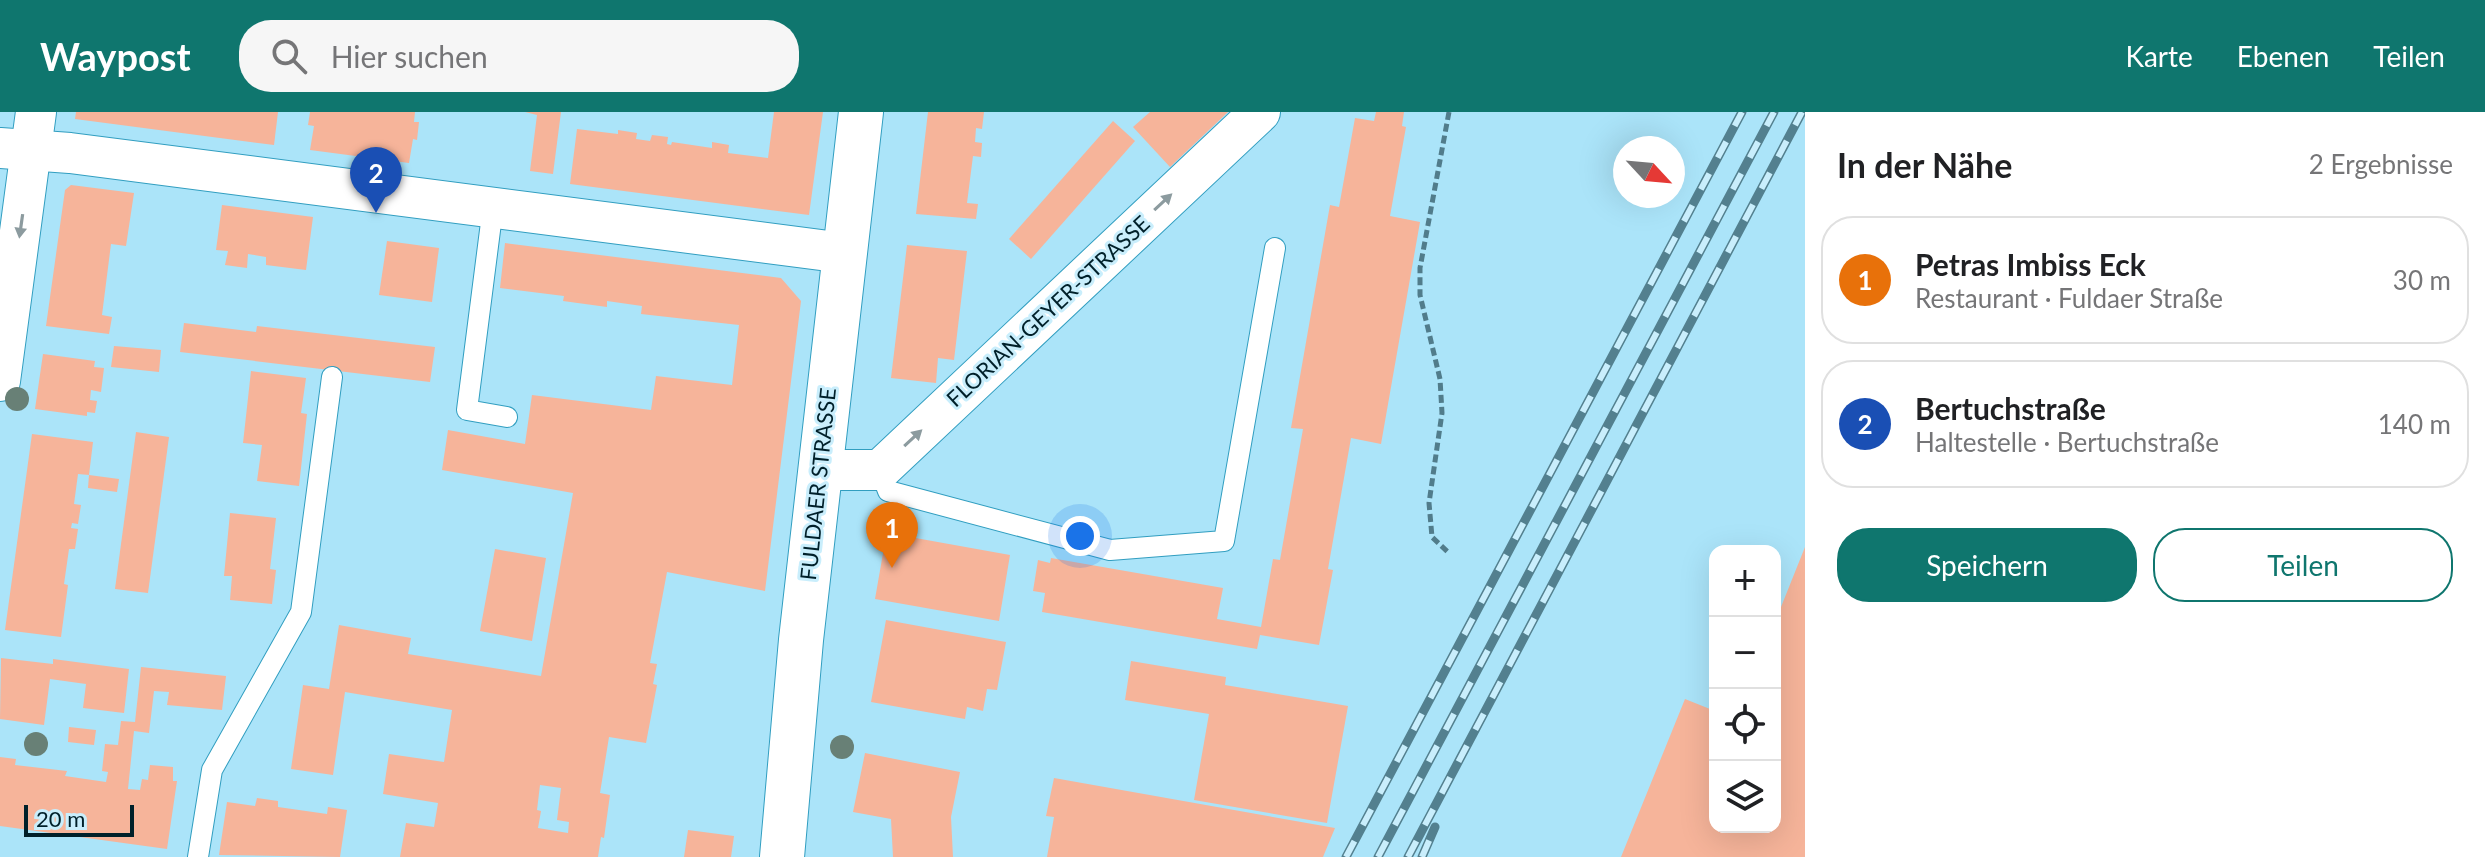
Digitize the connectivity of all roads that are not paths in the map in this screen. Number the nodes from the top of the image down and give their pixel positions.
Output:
1 (861, 112) edge
2 (1260, 112) edge
3 (22, 136) edge
4 (493, 207) junction
5 (1275, 248) dead end
6 (844, 253) junction
7 (332, 377) dead end
8 (0, 381) edge
9 (507, 417) dead end
10 (820, 470) junction
11 (880, 470) junction
12 (198, 857) edge
13 (782, 857) edge

1 - 6 street, FULDAER STRASSE
11 -> 2 street, FLORIAN-GEYER-STRASSE
3 - 4 street
3 -> 8 street
4 - 6 street
4 - 9 lane
5 - 11 lane
6 - 10 street, FULDAER STRASSE
7 - 12 lane
10 - 11 street
10 - 13 street, FULDAER STRASSE

